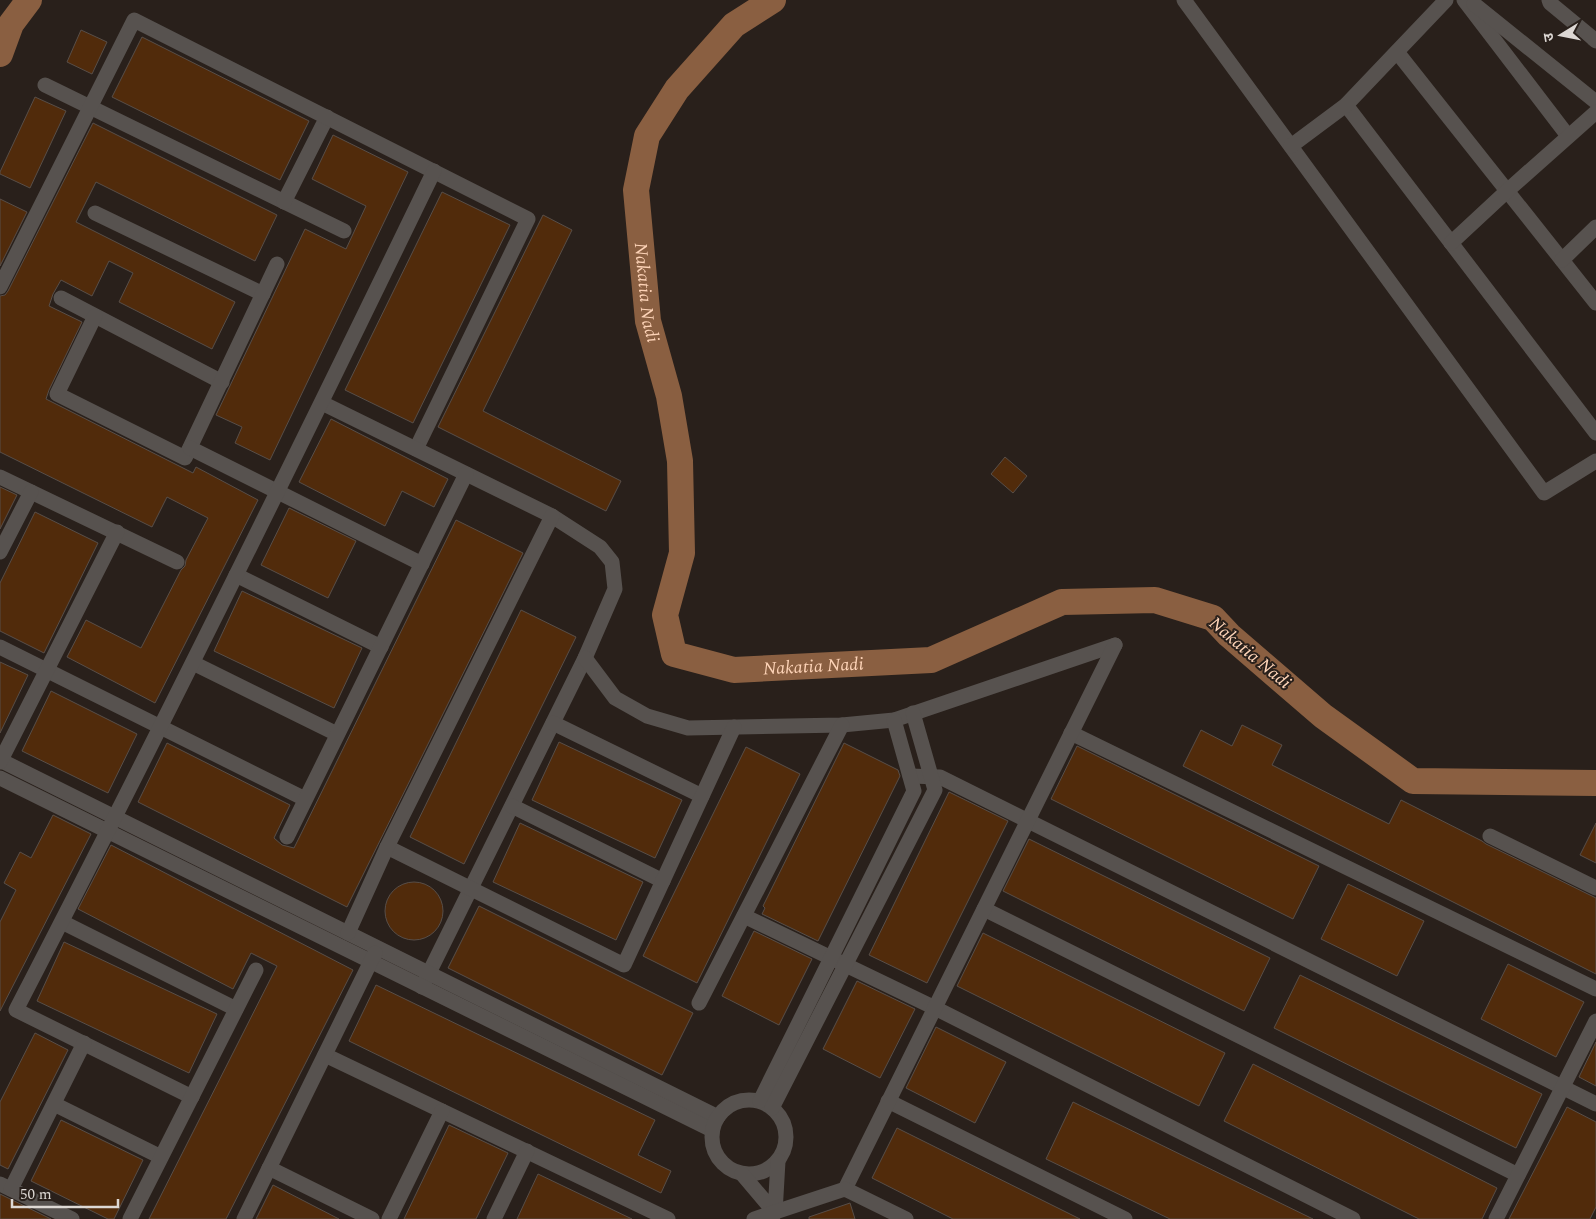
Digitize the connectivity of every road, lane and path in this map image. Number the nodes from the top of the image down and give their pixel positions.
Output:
1 (1184, 0) edge
2 (1446, 0) edge
3 (1464, 0) edge
4 (1469, 0) edge
5 (1549, 0) edge
6 (1596, 41) edge
7 (1397, 52) junction
8 (45, 85) dead end
9 (1596, 102) edge
10 (1346, 105) junction
11 (90, 107) junction
12 (1596, 112) edge
13 (327, 117) junction
14 (1568, 136) junction
15 (1291, 146) junction
16 (434, 171) junction
17 (1507, 190) junction
18 (284, 202) junction
19 (94, 213) dead end
20 (1596, 227) edge
21 (344, 231) dead end
22 (1451, 243) junction
23 (1562, 260) junction
24 (276, 264) dead end
25 (0, 286) edge
26 (263, 294) junction
27 (61, 298) dead end
28 (1596, 303) edge
29 (96, 316) junction
30 (222, 382) junction
31 (322, 403) junction
32 (1596, 433) edge
33 (190, 448) junction
34 (416, 449) junction
35 (1596, 461) edge
36 (466, 474) junction
37 (0, 477) edge
38 (31, 492) junction
39 (278, 492) junction
40 (552, 516) junction
41 (117, 532) junction
42 (0, 552) edge
43 (177, 562) dead end
44 (422, 564) junction
45 (236, 575) junction
46 (0, 647) edge
47 (381, 647) junction
48 (585, 658) junction
49 (192, 663) junction
50 (47, 670) junction
51 (913, 713) junction
52 (894, 720) junction
53 (553, 723) junction
54 (842, 725) junction
55 (160, 727) junction
56 (734, 727) junction
57 (1071, 733) junction
58 (337, 734) junction
59 (0, 761) edge
60 (910, 776) junction
61 (932, 776) junction
62 (0, 778) edge
63 (702, 796) junction
64 (305, 799) junction
65 (512, 806) junction
66 (116, 817) junction
67 (1028, 821) junction
68 (108, 832) junction
69 (287, 836) dead end
70 (1490, 836) dead end
71 (387, 847) junction
72 (663, 880) junction
73 (1596, 888) edge
74 (471, 889) junction
75 (984, 909) junction
76 (744, 916) junction
77 (62, 922) junction
78 (348, 933) junction
79 (378, 948) junction
80 (831, 958) junction
81 (371, 961) junction
82 (846, 965) junction
83 (256, 970) dead end
84 (426, 980) junction
85 (1596, 989) edge
86 (699, 1004) dead end
87 (935, 1008) junction
88 (236, 1009) junction
89 (1596, 1020) edge
90 (84, 1043) junction
91 (325, 1055) junction
92 (1562, 1087) junction
93 (192, 1097) junction
94 (888, 1101) junction
95 (54, 1104) junction
96 (766, 1104) junction
97 (1596, 1104) edge
98 (442, 1111) junction
99 (715, 1123) junction
100 (526, 1151) junction
101 (162, 1157) junction
102 (778, 1161) junction
103 (269, 1168) junction
104 (742, 1174) junction
105 (1518, 1175) junction
106 (5, 1187) edge
107 (844, 1189) junction
108 (797, 1212) edge
109 (776, 1216) edge
110 (72, 1219) edge
111 (130, 1219) edge
112 (244, 1219) edge
113 (372, 1219) edge
114 (389, 1219) edge
115 (494, 1219) edge
116 (668, 1219) edge
117 (754, 1219) edge
118 (905, 1219) edge
119 (1125, 1219) edge
120 (1353, 1219) edge
121 (1496, 1219) edge

1 - 15 street
2 - 7 street
3 - 14 street
4 - 9 street
5 - 6 street
7 - 10 street
7 - 17 street
8 - 11 street
10 - 15 street
10 - 22 street
11 - 13 street
11 - 18 street
11 - 25 street
12 - 14 street
13 - 16 street
13 - 18 street
14 - 17 street
15 - 35 street
16 - 31 street
16 - 34 street
17 - 22 street
17 - 23 street
18 - 21 street
19 - 26 street
20 - 23 street
22 - 32 street
23 - 28 street
24 - 26 street
26 - 30 street
27 - 29 street
29 - 30 street
29 - 33 street
30 - 33 street
31 - 34 street
31 - 39 street
33 - 39 street
34 - 36 street
36 - 40 street
36 - 44 street
37 - 38 street
38 - 41 street
38 - 42 street
39 - 44 street
39 - 45 street
40 - 48 street
40 - 71 street
41 - 43 street
41 - 50 street
44 - 47 street
45 - 47 street
45 - 49 street
46 - 50 street
47 - 58 street
48 - 53 street
48 - 56 street
49 - 55 street
49 - 58 street
50 - 55 street
50 - 59 street
51 - 52 street
51 - 57 street
51 - 61 street
52 - 54 street
52 - 60 street
53 - 63 street
53 - 65 street
54 - 56 street
54 - 76 street
55 - 64 street
55 - 66 street
56 - 63 street
57 - 67 street
57 - 85 street
58 - 64 street
59 - 66 street
60 - 61 street
60 - 80 street
61 - 67 street
61 - 82 street
62 - 68 street
63 - 72 street
64 - 69 street
65 - 72 street
65 - 74 street
66 - 68 street
66 - 78 street
67 - 75 street
67 - 92 street
68 - 77 street
68 - 81 street
70 - 73 street
71 - 74 street
71 - 78 street
72 - 74 street
74 - 84 street
75 - 87 street
75 - 105 street
76 - 80 street
76 - 86 street
77 - 88 street
77 - 90 street
78 - 79 street
79 - 81 street
79 - 84 street
80 - 82 street
80 - 96 street
81 - 84 street
81 - 91 street
82 - 87 street
82 - 96 street
83 - 88 street
84 - 99 street
87 - 94 street
87 - 120 street
88 - 93 street
89 - 92 street
90 - 93 street
90 - 95 street
91 - 98 street
91 - 103 street
92 - 97 street
92 - 105 street
93 - 101 street
94 - 107 street
94 - 119 street
95 - 101 street
95 - 106 street
96 - 99 street
96 - 102 street
98 - 100 street
98 - 114 street
99 - 104 street
100 - 115 street
100 - 116 street
101 - 111 street
102 - 104 street
102 - 109 street
103 - 112 street
103 - 113 street
104 - 109 street
105 - 121 street
106 - 110 street
107 - 108 street
107 - 118 street
108 - 109 street
109 - 117 street

